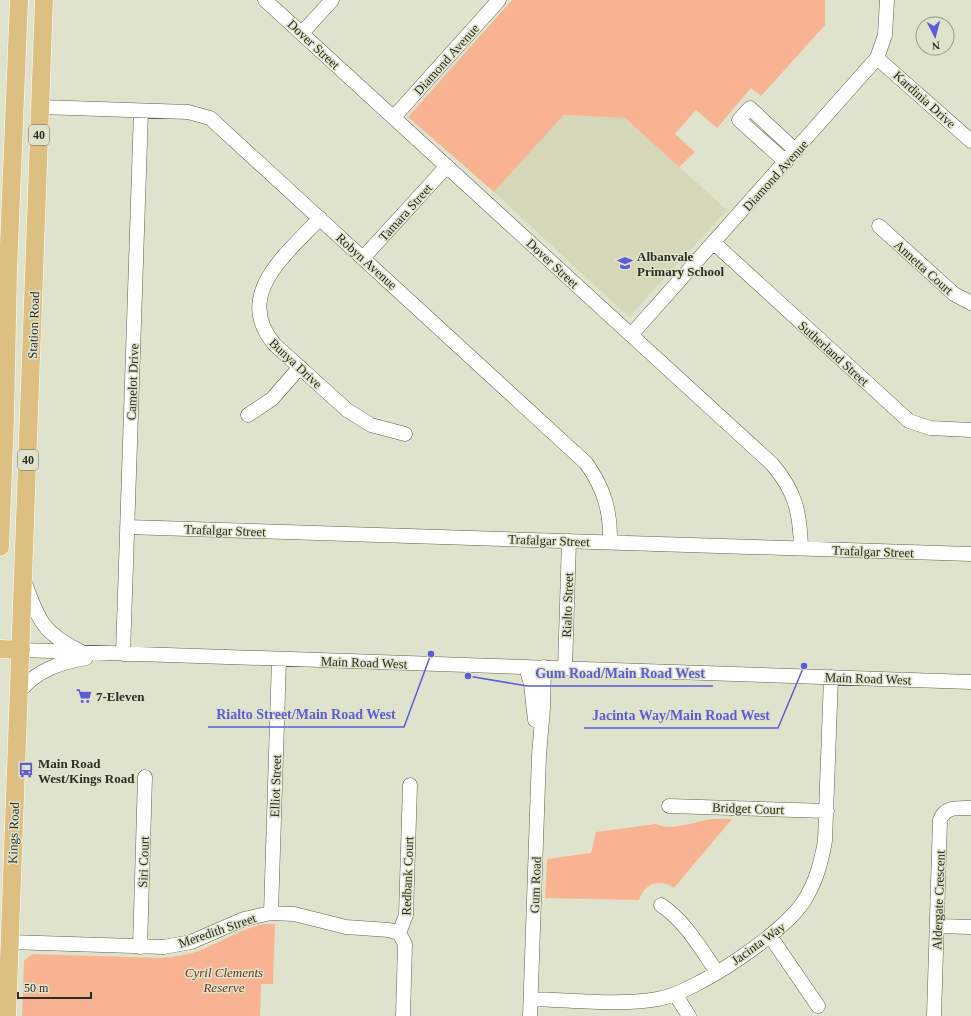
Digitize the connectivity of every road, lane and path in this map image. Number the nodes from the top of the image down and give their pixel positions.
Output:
1 (19, 0) edge
2 (44, 0) edge
3 (265, 0) edge
4 (332, 0) edge
5 (498, 0) edge
6 (887, 0) edge
7 (302, 33) junction
8 (877, 58) junction
9 (40, 107) junction
10 (141, 111) junction
11 (394, 117) junction
12 (971, 141) edge
13 (796, 151) junction
14 (786, 162) junction
15 (447, 166) junction
16 (320, 218) junction
17 (880, 226) dead end
18 (714, 243) junction
19 (363, 258) junction
20 (4, 270) edge
21 (35, 270) junction
22 (971, 303) edge
23 (631, 335) junction
24 (300, 368) junction
25 (248, 415) dead end
26 (971, 430) edge
27 (405, 434) dead end
28 (127, 527) junction
29 (569, 541) junction
30 (610, 542) junction
31 (0, 547) edge
32 (801, 548) junction
33 (971, 554) edge
34 (23, 577) junction
35 (0, 649) edge
36 (20, 650) junction
37 (84, 652) junction
38 (108, 654) junction
39 (123, 654) junction
40 (279, 659) junction
41 (526, 667) junction
42 (544, 668) junction
43 (565, 668) junction
44 (831, 677) junction
45 (971, 682) edge
46 (19, 692) junction
47 (539, 754) junction
48 (145, 777) dead end
49 (410, 785) dead end
50 (669, 806) dead end
51 (971, 808) edge
52 (827, 811) junction
53 (661, 905) dead end
54 (271, 913) junction
55 (936, 926) junction
56 (971, 927) edge
57 (399, 933) junction
58 (770, 936) junction
59 (4, 942) edge
60 (140, 947) junction
61 (717, 972) junction
62 (675, 994) junction
63 (531, 999) junction
64 (818, 1006) dead end
65 (7, 1016) edge
66 (403, 1016) edge
67 (530, 1016) edge
68 (689, 1016) edge
69 (934, 1016) edge

1 - 20 main road, Station Road / 40
2 - 9 main road, Station Road / 40
3 - 7 street, Dover Street
4 - 7 street
5 - 11 street, Diamond Avenue
6 - 8 street, Diamond Avenue
7 - 11 street, Dover Street
8 - 12 street, Kardinia Drive
8 - 13 street, Diamond Avenue
9 - 10 street, Robyn Avenue
9 - 21 main road, Station Road / 40
10 - 16 street, Robyn Avenue
10 - 28 street, Camelot Drive
11 - 15 street, Dover Street
13 - 14 street, Diamond Avenue
13 - 14 street
14 - 18 street, Diamond Avenue
15 - 19 street, Tamara Street
15 - 23 street, Dover Street
16 - 19 street, Robyn Avenue
16 - 24 street, Bunya Drive
17 - 22 street, Annetta Court
18 - 23 street, Diamond Avenue
18 - 26 street, Sutherland Street
19 - 30 street, Robyn Avenue
20 - 21 main road
20 - 31 main road, Station Road / 40
21 - 34 main road, Station Road / 40
23 - 32 street, Dover Street
24 - 25 street
24 - 27 street, Bunya Drive
28 - 29 street, Trafalgar Street
28 - 39 street, Camelot Drive
29 - 30 street, Trafalgar Street
29 - 43 street, Rialto Street
30 - 32 street, Trafalgar Street
32 - 33 street, Trafalgar Street
34 - 36 main road, Station Road / 40
34 - 37 street
35 - 36 main road
36 - 37 street, Main Road West
36 - 46 main road, Kings Road / 40
37 - 38 street, Main Road West
38 - 39 street, Main Road West
38 - 46 street
39 - 40 street, Main Road West
40 - 41 street, Main Road West
40 - 54 street, Elliot Street
41 - 42 street, Main Road West
41 - 47 street, Gum Road
42 - 43 street, Main Road West
42 - 47 street, Gum Road
43 - 44 street, Main Road West
44 - 45 street, Main Road West
44 - 52 street, Jacinta Way
46 - 59 main road, Kings Road / 40
47 - 63 street, Gum Road
48 - 60 street, Siri Court
49 - 57 street, Redbank Court
50 - 52 street, Bridget Court
51 - 55 street, Aldergate Crescent
52 - 58 street, Jacinta Way
53 - 61 street
54 - 57 street, Meredith Street
54 - 60 street, Meredith Street
55 - 56 street
55 - 69 street, Aldergate Crescent
57 - 66 street, Redbank Court
58 - 61 street, Jacinta Way
58 - 64 street
59 - 60 street, Meredith Street
59 - 65 main road, Kings Road / 40
61 - 62 street, Jacinta Way
62 - 63 street, Jacinta Way
62 - 68 street
63 - 67 street, Gum Road

